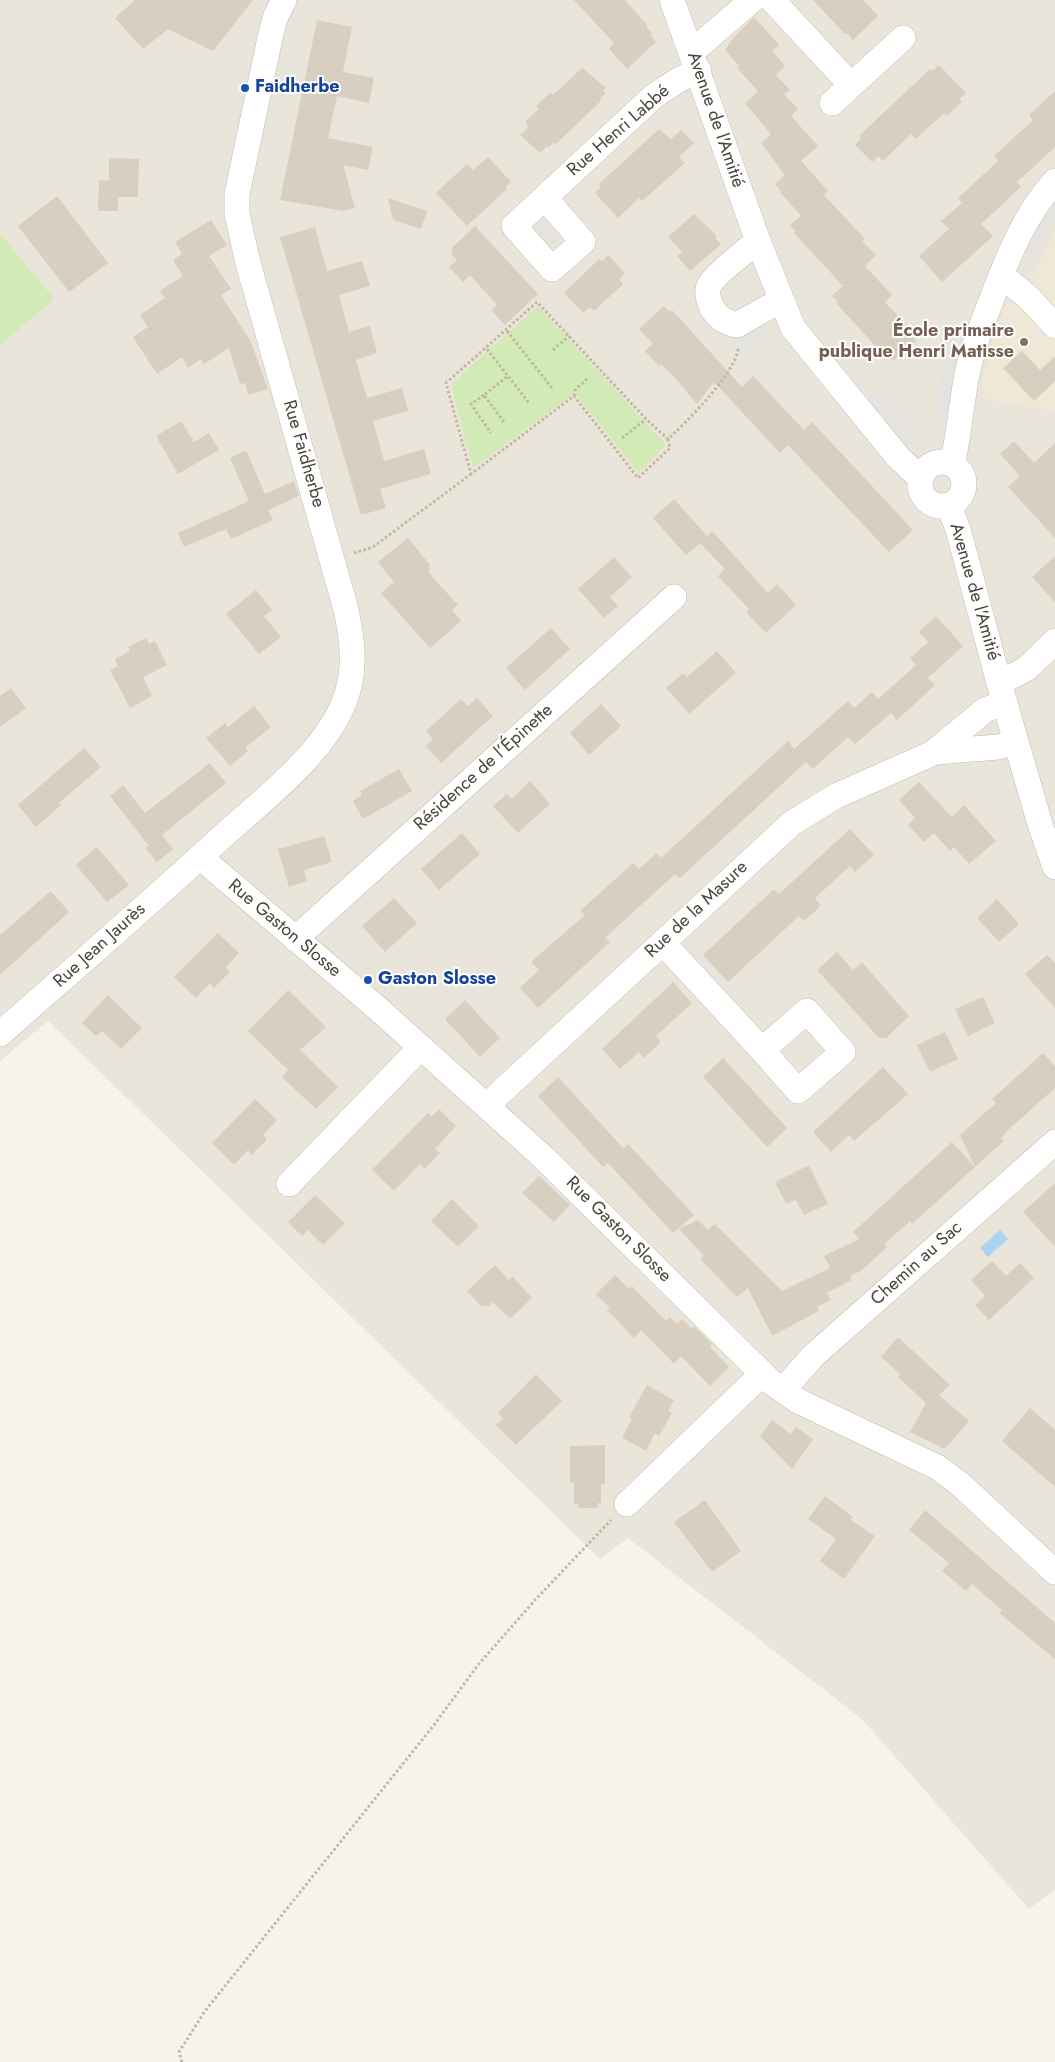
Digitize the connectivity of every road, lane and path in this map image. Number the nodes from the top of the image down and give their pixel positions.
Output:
1 (672, 0) edge
2 (752, 0) edge
3 (772, 0) edge
4 (281, 1) edge
5 (903, 38) dead end
6 (695, 62) junction
7 (851, 85) junction
8 (832, 103) dead end
9 (1055, 181) edge
10 (544, 198) dead end
11 (758, 241) junction
12 (1001, 275) junction
13 (780, 300) junction
14 (737, 325) junction
15 (1055, 326) edge
16 (507, 331) junction
17 (569, 336) junction
18 (486, 349) junction
19 (553, 350) dead end
20 (508, 376) junction
21 (588, 378) dead end
22 (552, 388) dead end
23 (484, 395) junction
24 (574, 396) junction
25 (529, 403) dead end
26 (646, 419) junction
27 (504, 422) dead end
28 (491, 433) dead end
29 (622, 438) dead end
30 (668, 439) junction
31 (952, 464) junction
32 (471, 474) junction
33 (920, 478) junction
34 (948, 505) junction
35 (333, 561) junction
36 (674, 597) dead end
37 (1052, 644) edge
38 (999, 683) junction
39 (1016, 742) junction
40 (933, 752) junction
41 (200, 857) junction
42 (1055, 867) edge
43 (295, 939) junction
44 (662, 942) junction
45 (0, 1034) edge
46 (421, 1047) junction
47 (762, 1050) dead end
48 (487, 1105) junction
49 (1055, 1142) edge
50 (289, 1184) dead end
51 (762, 1374) junction
52 (783, 1390) junction
53 (627, 1504) joint
54 (1055, 1572) edge
55 (182, 2062) edge

1 - 6 street, Avenue de l'Amitié
2 - 6 street, Rue Henri Labbé
3 - 7 street
4 - 35 street, Rue Faidherbe
5 - 7 street
6 - 10 street, Rue Henri Labbé
6 - 11 street, Avenue de l'Amitié
7 - 8 street
9 - 12 street
11 - 13 street, Avenue de l'Amitié
11 - 14 street
12 - 15 street
12 - 31 street
13 - 14 street
13 - 33 street, Avenue de l'Amitié
14 - 30 path
16 - 17 path
16 - 18 path
16 - 22 path
17 - 19 path
17 - 26 path
18 - 20 path
18 - 32 path
20 - 23 path
20 - 25 path
21 - 24 path
23 - 27 path
23 - 28 path
24 - 30 path
24 - 32 path
26 - 29 path
26 - 30 path
31 - 33 street
31 - 34 street
32 - 35 path
33 - 34 street, Avenue de l'Amitié
34 - 38 street, Avenue de l'Amitié
35 - 41 street, Rue Faidherbe
36 - 43 street, Résidence de l’Épinette
37 - 38 street, Rue de la Masure
38 - 39 street, Avenue de l'Amitié
38 - 40 street, Rue de la Masure
39 - 40 street, Rue de la Masure
39 - 42 street, Avenue de l'Amitié
40 - 44 street, Rue de la Masure
41 - 43 street, Rue Gaston Slosse
41 - 45 street, Rue Jean Jaurès
43 - 46 street, Rue Gaston Slosse
44 - 47 street
44 - 48 street, Rue de la Masure
46 - 48 street, Rue Gaston Slosse
46 - 50 street
48 - 51 street, Rue Gaston Slosse
49 - 52 street, Chemin au Sac
51 - 52 street, Rue Gaston Slosse
51 - 53 street
52 - 54 street, Rue Gaston Slosse
53 - 55 path

